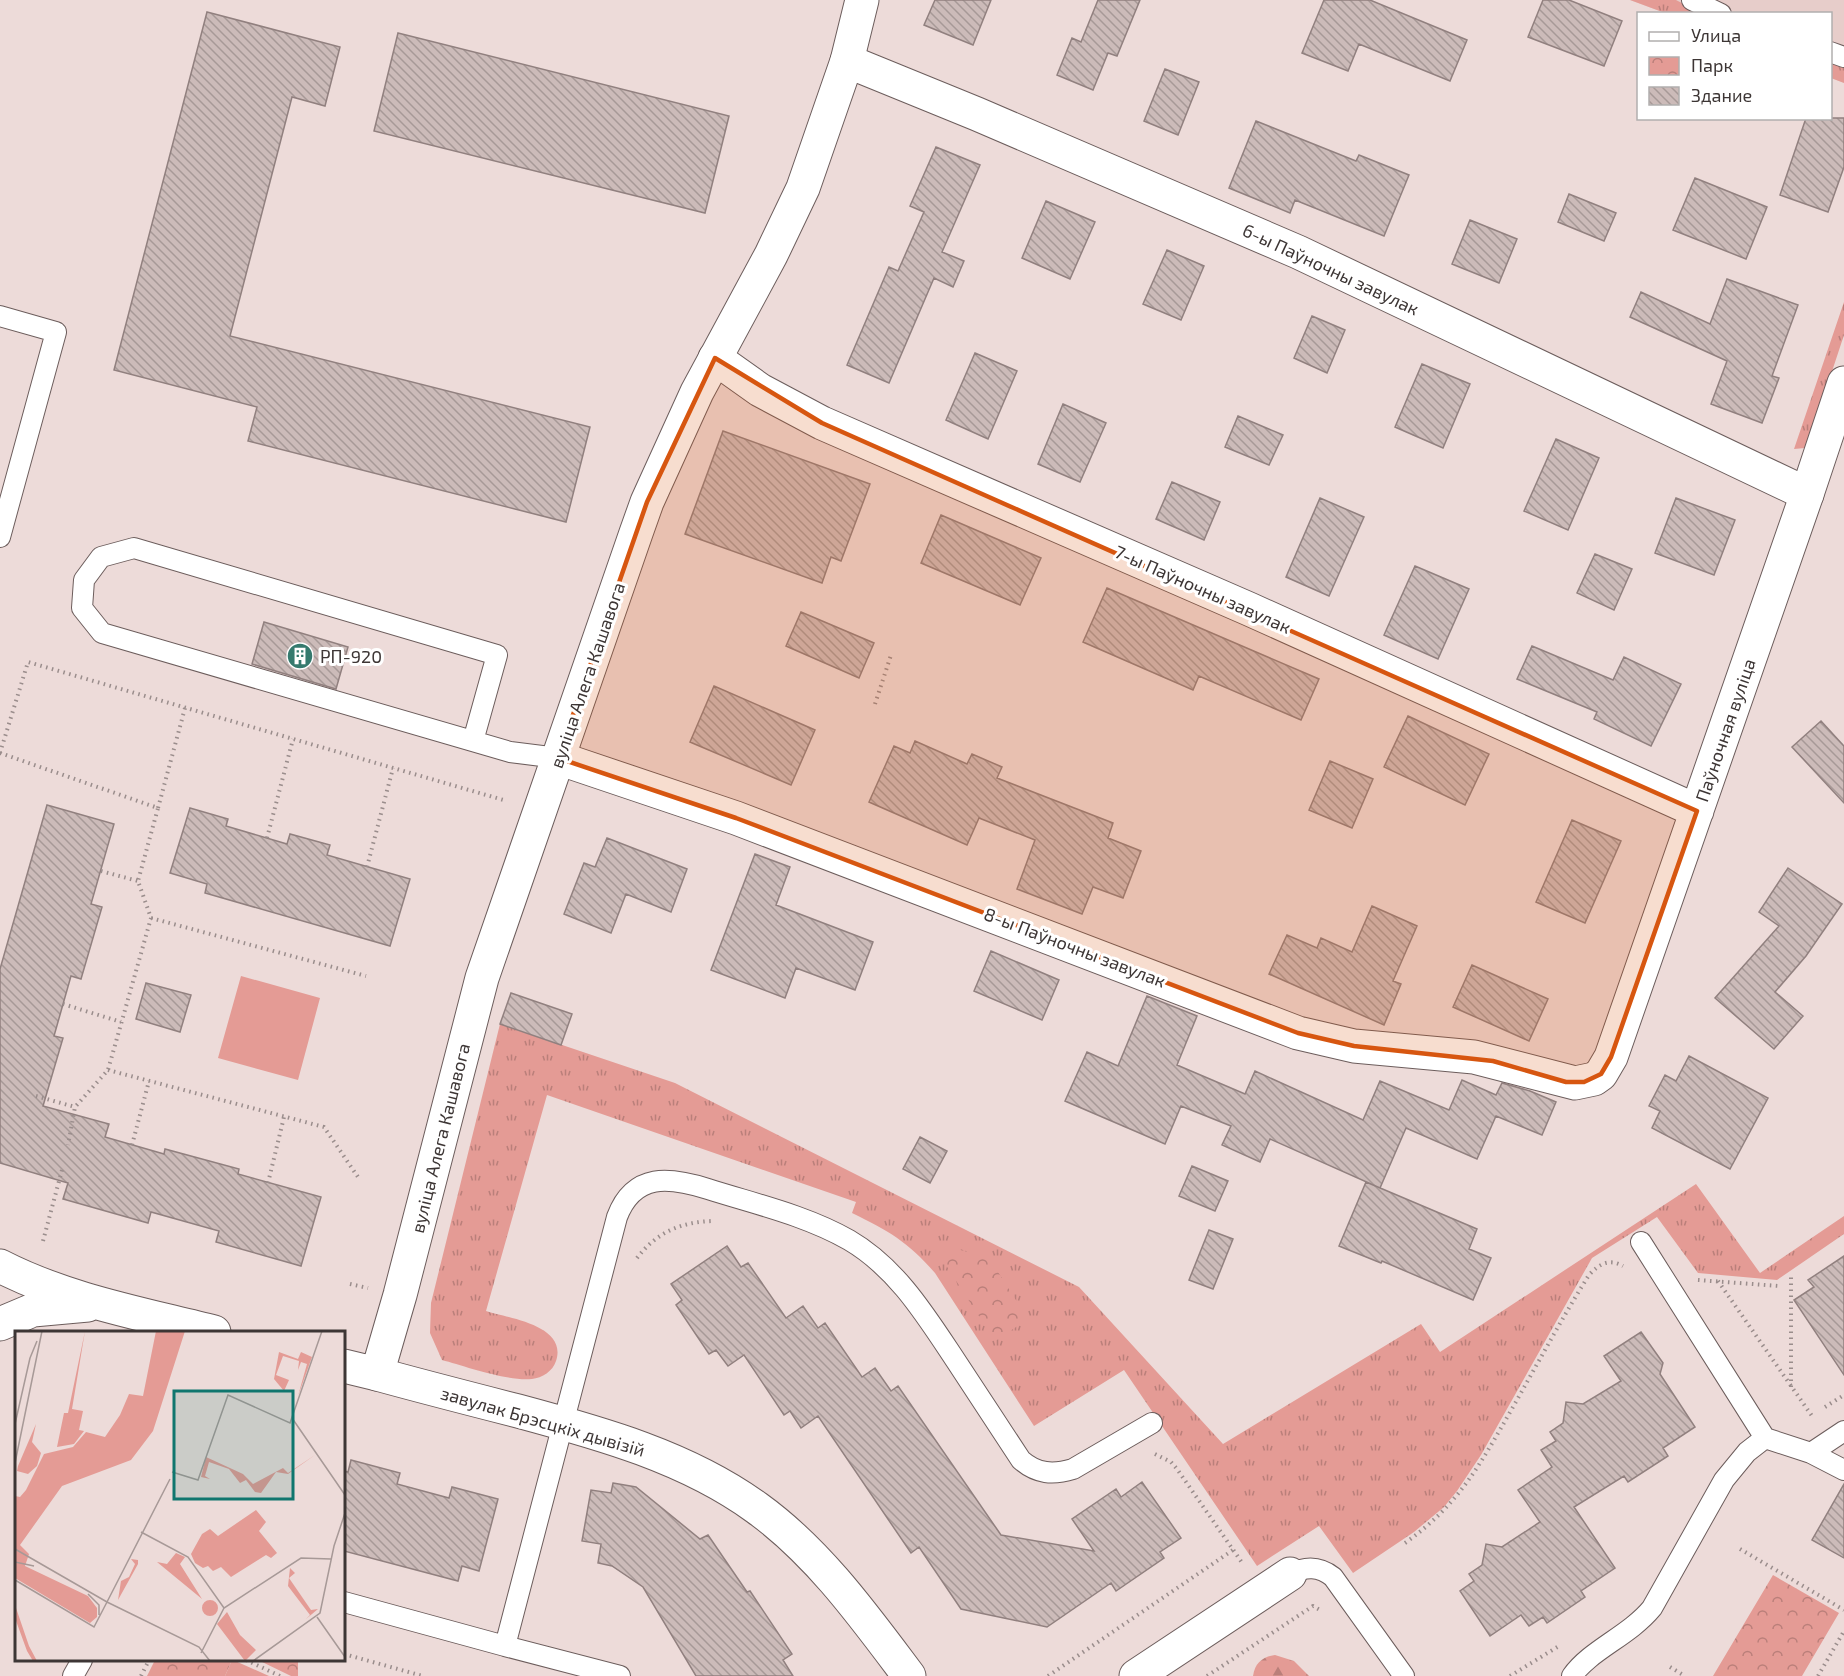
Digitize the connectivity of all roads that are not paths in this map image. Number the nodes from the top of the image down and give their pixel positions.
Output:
1 (862, 0) edge
2 (1692, 0) edge
3 (1717, 12) edge
4 (847, 61) junction
5 (0, 316) edge
6 (715, 358) junction
7 (1841, 405) edge
8 (1807, 494) junction
9 (0, 537) edge
10 (473, 741) junction
11 (558, 758) junction
12 (1697, 811) junction
13 (1601, 1074) joint
14 (1641, 1242) dead end
15 (0, 1266) edge
16 (106, 1305) junction
17 (0, 1324) edge
18 (210, 1331) edge
19 (345, 1366) edge
20 (377, 1374) junction
21 (1152, 1423) dead end
22 (565, 1424) junction
23 (1844, 1431) edge
24 (1765, 1438) junction
25 (1811, 1453) junction
26 (1844, 1470) edge
27 (1290, 1574) joint
28 (345, 1602) edge
29 (505, 1646) junction
30 (81, 1661) edge
31 (73, 1676) edge
32 (620, 1676) edge
33 (909, 1676) edge
34 (1136, 1676) edge
35 (1404, 1676) edge
36 (1572, 1676) edge

1 - 4 street, вуліца Алега Кашавога
2 - 3 lane
4 - 6 street, вуліца Алега Кашавога
4 - 8 street, 6-ы Паўночны завулак
5 - 9 lane
6 - 11 street, вуліца Алега Кашавога
6 - 12 street, 7-ы Паўночны завулак
7 - 8 street, Паўночная вуліца
8 - 12 street, Паўночная вуліца
10 - 10 lane
10 - 11 lane
11 - 13 street, 8-ы Паўночны завулак
11 - 20 street, вуліца Алега Кашавога
12 - 13 street, Паўночная вуліца
14 - 24 lane
15 - 16 street
16 - 17 street
16 - 18 street
19 - 20 street, завулак Брэсцкіх дывізій
20 - 22 street, завулак Брэсцкіх дывізій
21 - 22 lane
22 - 29 lane
22 - 33 street, завулак Брэсцкіх дывізій
23 - 25 lane
24 - 25 lane
24 - 36 lane
25 - 26 lane
27 - 34 street
27 - 35 lane
28 - 29 lane
29 - 32 lane
30 - 31 lane

